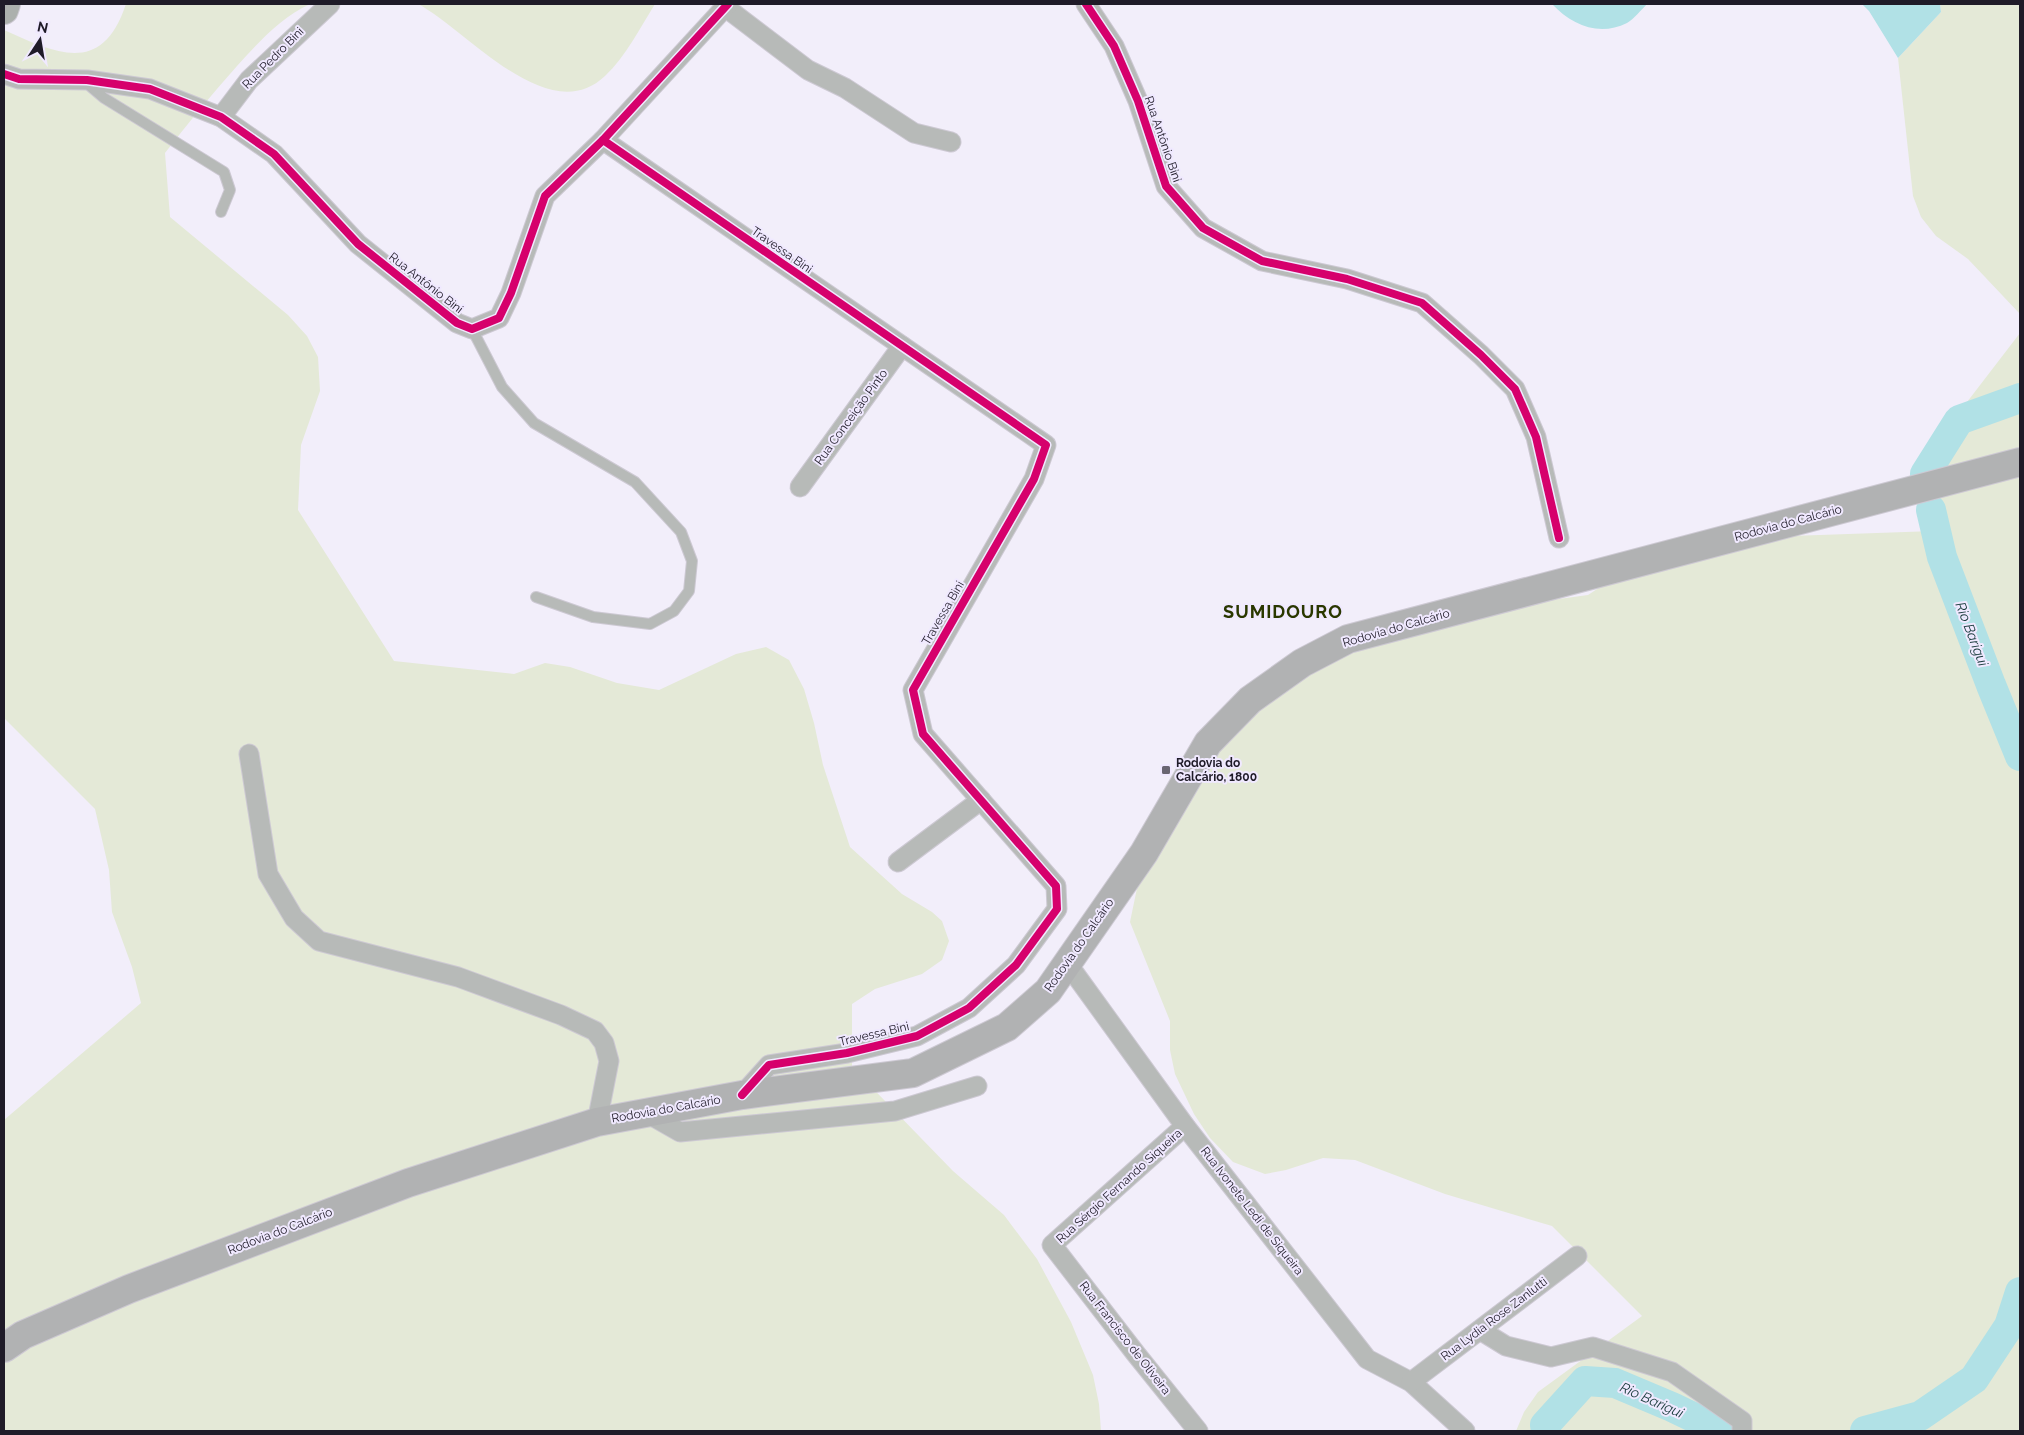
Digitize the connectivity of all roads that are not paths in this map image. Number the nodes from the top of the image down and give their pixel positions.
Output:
1 (6, 4) edge
2 (330, 4) edge
3 (1086, 4) edge
4 (727, 6) edge
5 (4, 10) edge
6 (4, 74) edge
7 (87, 80) junction
8 (221, 117) junction
9 (603, 140) junction
10 (951, 142) dead end
11 (221, 212) dead end
12 (472, 329) junction
13 (902, 346) junction
14 (2020, 462) edge
15 (800, 487) dead end
16 (1559, 538) dead end
17 (536, 597) dead end
18 (249, 754) dead end
19 (981, 800) junction
20 (898, 862) dead end
21 (1068, 963) junction
22 (977, 1086) dead end
23 (742, 1095) junction
24 (645, 1112) junction
25 (597, 1122) junction
26 (1185, 1126) junction
27 (1052, 1245) joint
28 (1577, 1256) dead end
29 (1480, 1330) junction
30 (4, 1348) edge
31 (1411, 1382) junction
32 (1198, 1431) edge
33 (1465, 1431) edge
34 (1742, 1431) edge

1 - 5 street
2 - 8 street, Rua Pedro Bini
3 - 16 street, Rua Antônio Bini
4 - 9 street
4 - 10 street
6 - 7 street, Rua Antônio Bini
7 - 8 street, Rua Antônio Bini
7 - 11 lane
8 - 12 street, Rua Antônio Bini
9 - 12 street
9 - 13 street, Travessa Bini
12 - 17 lane
13 - 15 street, Rua Conceição Pinto
13 - 19 street, Travessa Bini
14 - 21 main road, Rodovia do Calcário
18 - 25 street
19 - 20 street
19 - 23 street, Travessa Bini
21 - 23 main road, Rodovia do Calcário
21 - 26 street, Rua Ivonete Ledi de Siqueira
22 - 24 street
23 - 24 main road, Rodovia do Calcário
24 - 25 main road, Rodovia do Calcário
25 - 30 main road, Rodovia do Calcário
26 - 27 street, Rua Sérgio Fernando Siqueira
26 - 31 street, Rua Ivonete Ledi de Siqueira
27 - 32 street, Rua Francisco de Oliveira
28 - 29 street, Rua Lydia Rose Zanlutti
29 - 31 street, Rua Lydia Rose Zanlutti
29 - 34 street
31 - 33 street, Rua Ivonete Ledi de Siqueira

